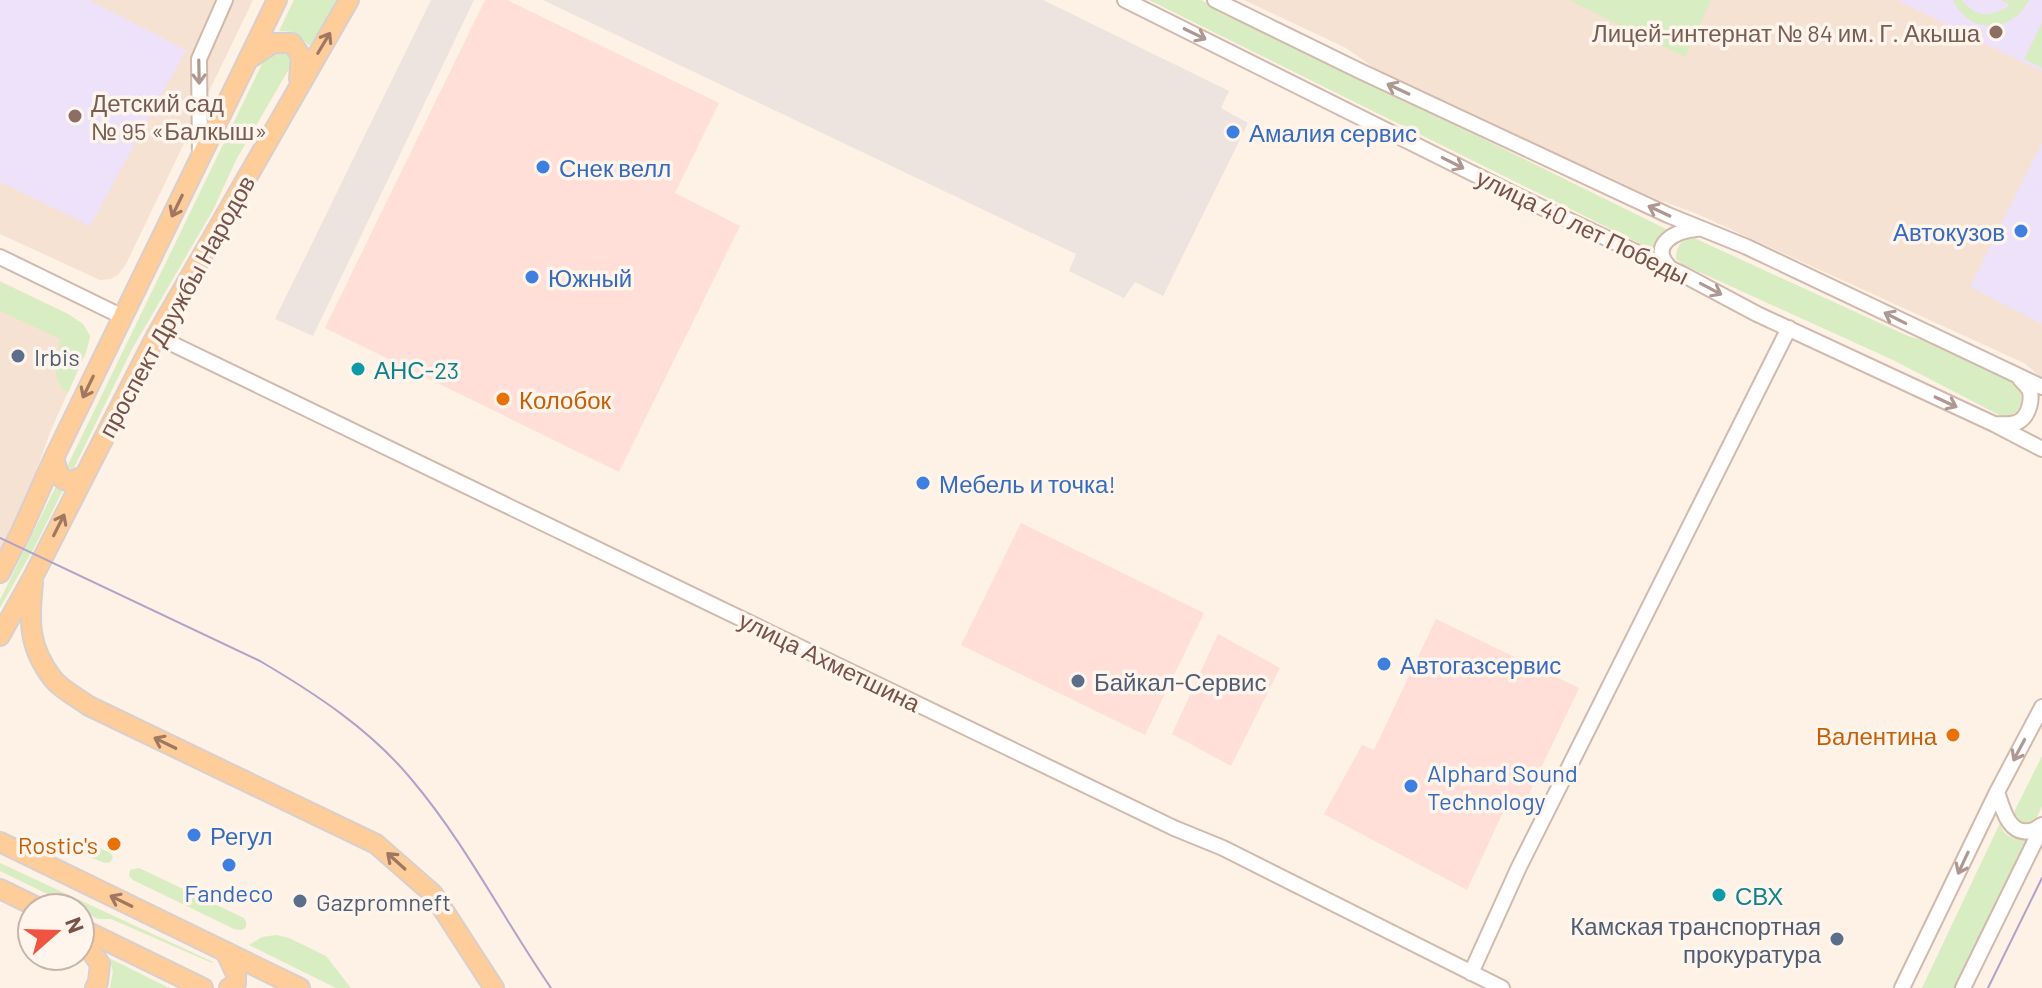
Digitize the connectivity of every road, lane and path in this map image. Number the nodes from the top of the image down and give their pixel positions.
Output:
1 (225, 0) edge
2 (277, 0) edge
3 (349, 0) edge
4 (1125, 0) edge
5 (1215, 0) edge
6 (248, 60) junction
7 (299, 85) junction
8 (200, 159) junction
9 (1701, 229) junction
10 (0, 257) edge
11 (1682, 274) junction
12 (123, 317) junction
13 (1789, 328) junction
14 (156, 336) junction
15 (2015, 374) junction
16 (2042, 387) edge
17 (1994, 424) junction
18 (2042, 449) edge
19 (54, 458) junction
20 (85, 475) junction
21 (21, 532) junction
22 (0, 559) edge
23 (0, 573) edge
24 (34, 575) junction
25 (0, 636) edge
26 (2042, 707) edge
27 (1997, 792) junction
28 (2042, 826) edge
29 (0, 842) edge
30 (96, 936) edge
31 (225, 951) junction
32 (96, 958) edge
33 (1471, 973) junction
34 (95, 988) edge
35 (203, 988) edge
36 (229, 988) edge
37 (300, 988) edge
38 (494, 988) edge
39 (1502, 988) edge
40 (1902, 988) edge
41 (1963, 988) edge

1 -> 8 street
2 - 6 main road, проспект Дружбы Народов
7 -> 3 main road, проспект Дружбы Народов
4 -> 11 street, улица 40 лет Победы
9 -> 5 street, улица 40 лет Победы
6 - 7 main road
6 - 8 main road, проспект Дружбы Народов
7 - 14 main road, проспект Дружбы Народов
8 -> 12 main road, проспект Дружбы Народов
9 - 11 street
15 -> 9 street, улица 40 лет Победы
10 - 12 street
11 -> 13 street, улица 40 лет Победы
12 -> 19 main road, проспект Дружбы Народов
13 -> 17 street, улица 40 лет Победы
13 - 33 street
14 - 20 main road, проспект Дружбы Народов
14 - 33 street, улица Ахметшина
15 - 16 street, улица 40 лет Победы
15 - 17 street
17 - 18 street, улица 40 лет Победы
19 - 20 main road
19 - 21 main road, проспект Дружбы Народов
24 -> 20 main road, проспект Дружбы Народов
21 - 22 main road
21 - 23 main road
24 - 25 main road, проспект Дружбы Народов
38 -> 24 main road
26 -> 27 street
27 - 28 street
27 -> 40 street
28 - 41 street
31 -> 29 main road
30 - 35 main road
31 - 36 main road
31 - 37 main road
32 - 34 main road
33 - 39 street, улица Ахметшина

